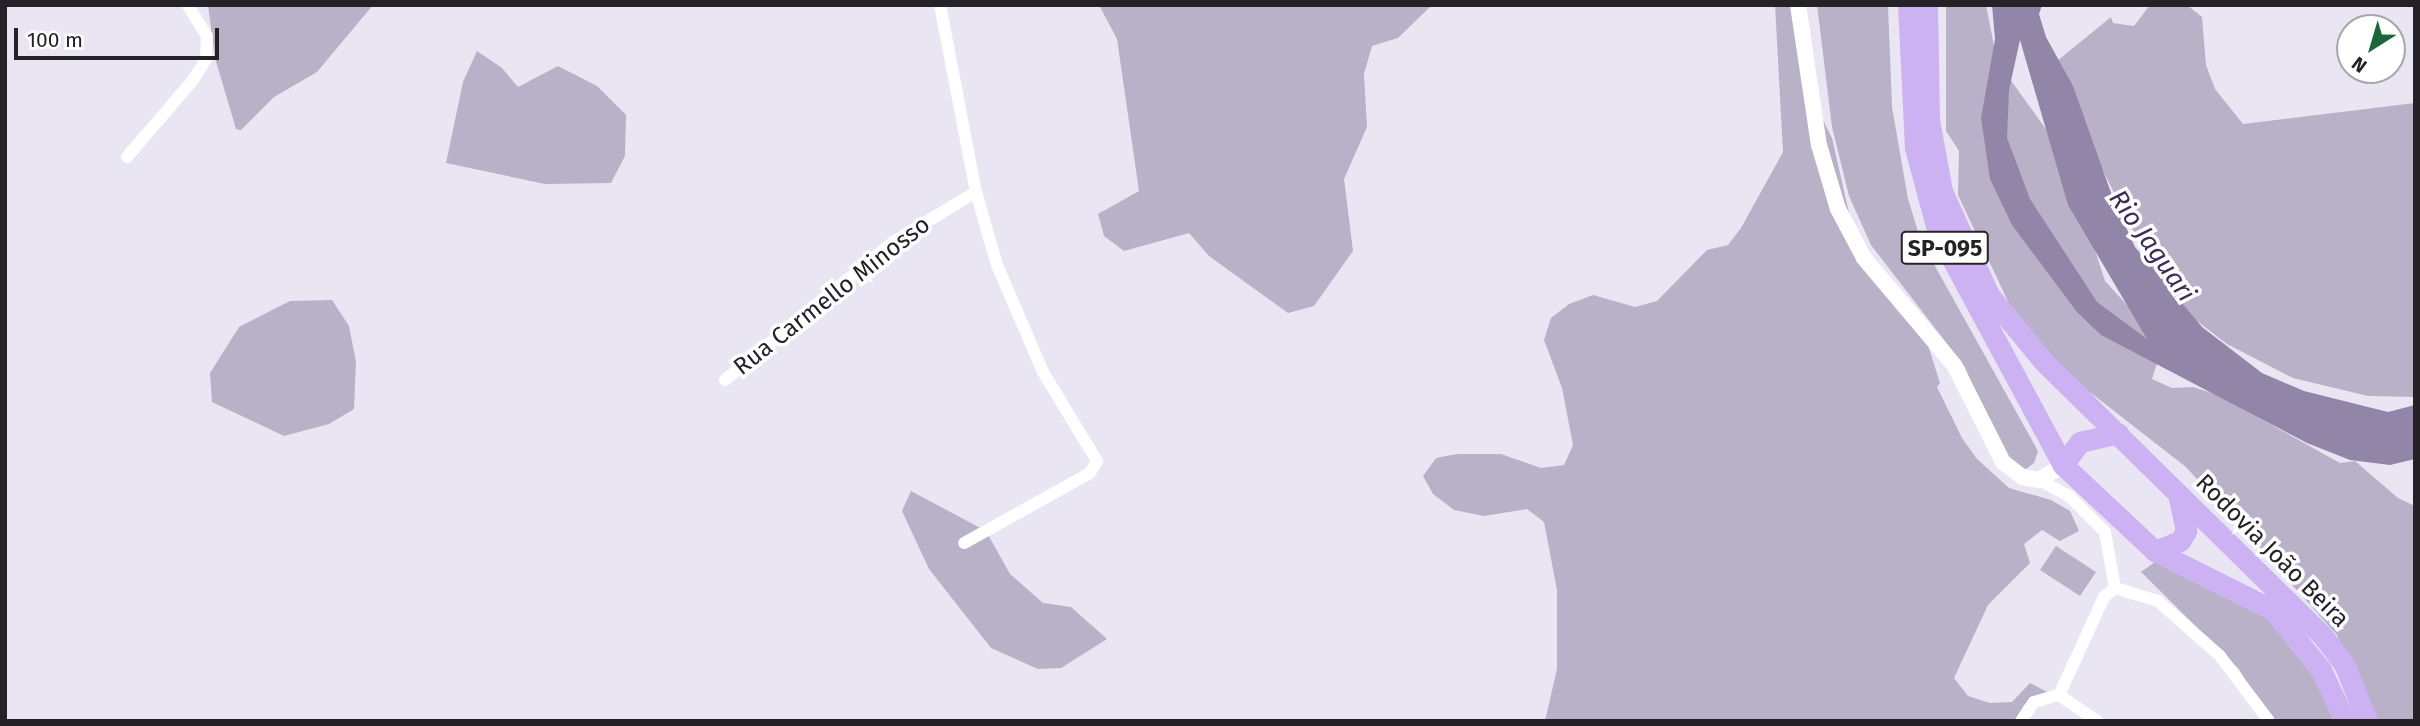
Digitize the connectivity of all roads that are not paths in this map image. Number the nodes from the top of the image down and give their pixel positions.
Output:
1 (188, 5) edge
2 (940, 5) edge
3 (1798, 5) edge
4 (1908, 5) edge
5 (1927, 5) edge
6 (127, 157) dead end
7 (976, 192) junction
8 (725, 380) dead end
9 (2118, 433) junction
10 (2063, 466) junction
11 (2039, 480) junction
12 (2179, 496) junction
13 (964, 543) dead end
14 (2155, 551) junction
15 (2115, 588) junction
16 (2059, 695) junction
17 (2021, 721) edge
18 (2097, 721) edge
19 (2270, 721) edge
20 (2345, 721) edge
21 (2367, 721) edge

1 - 6 street
2 - 7 street
3 - 11 street
4 - 10 main road, SP-095
5 - 9 main road, SP-095
7 - 8 street, Rua Carmello Minosso
7 - 13 street
9 - 10 main road
9 - 12 main road, Rodovia João Beira / SP-095
10 - 11 street
10 - 14 main road, Rodovia João Beira / SP-095
11 - 15 street
12 - 14 main road
12 - 21 main road, Rodovia João Beira / SP-095
14 - 20 main road, Rodovia João Beira / SP-095
15 - 16 street
15 - 19 street
16 - 17 street
16 - 18 street

